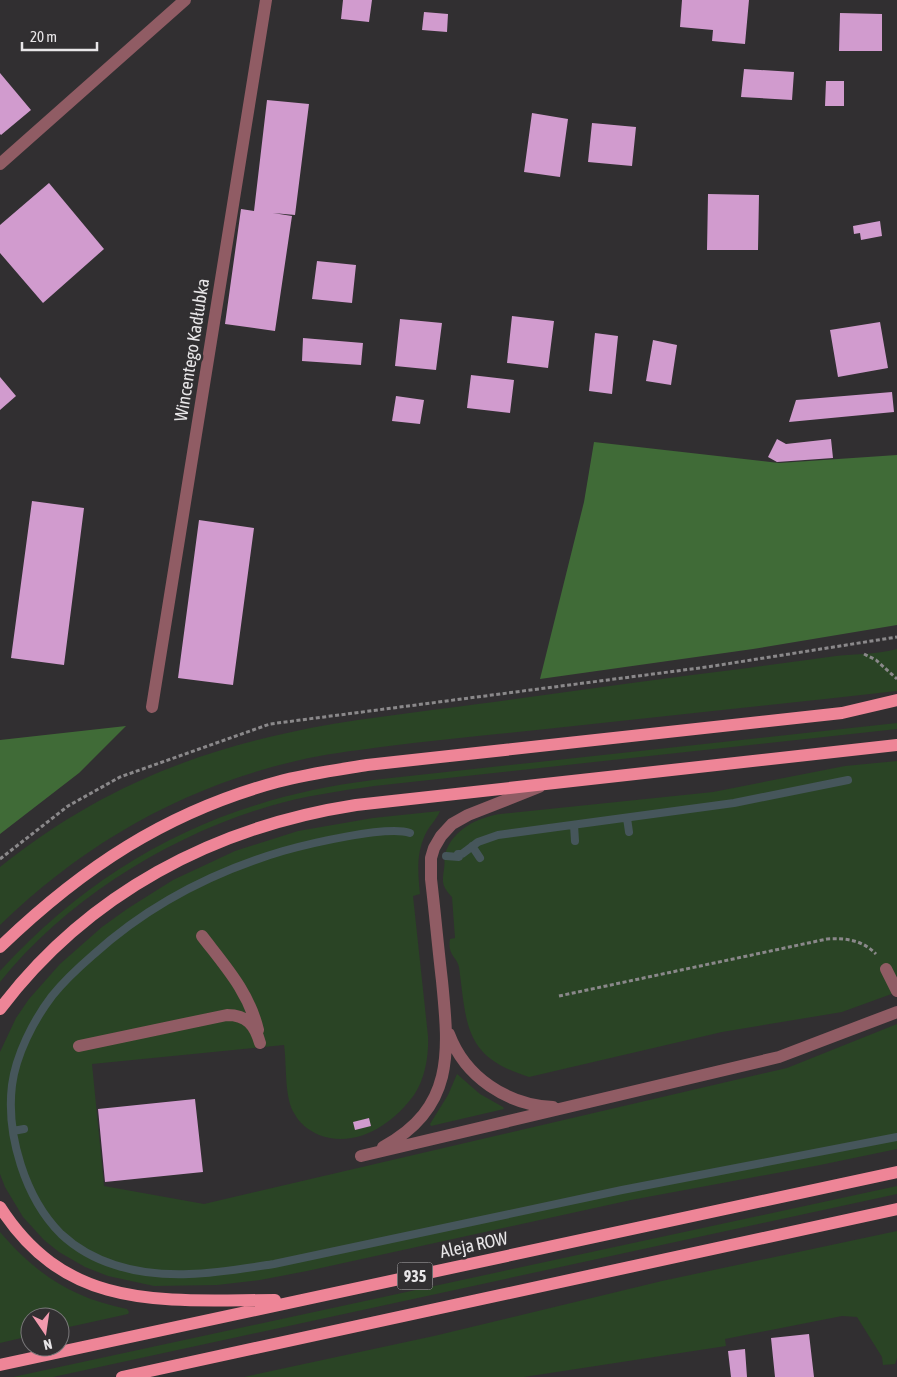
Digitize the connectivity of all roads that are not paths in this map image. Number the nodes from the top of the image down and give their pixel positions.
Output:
1 (185, 0) edge
2 (266, 0) edge
3 (0, 164) edge
4 (897, 700) edge
5 (152, 706) dead end
6 (897, 745) edge
7 (550, 782) junction
8 (202, 936) dead end
9 (0, 947) edge
10 (886, 969) road end
11 (897, 991) edge
12 (0, 1009) edge
13 (897, 1012) edge
14 (446, 1022) junction
15 (79, 1046) dead end
16 (578, 1104) junction
17 (897, 1172) edge
18 (0, 1207) edge
19 (897, 1209) edge
20 (300, 1300) junction
21 (0, 1365) edge
22 (122, 1377) edge

1 - 3 street
2 - 5 street, Wincentego Kadłubka
4 - 9 main road
6 - 7 main road
7 - 12 main road
7 - 14 street
8 - 15 street
10 - 11 street
13 - 16 street
14 - 16 street
14 - 16 street
17 - 20 main road, Aleja ROW / 935
18 - 20 main road
19 - 22 main road, 935
20 - 21 main road, Aleja ROW / 935

